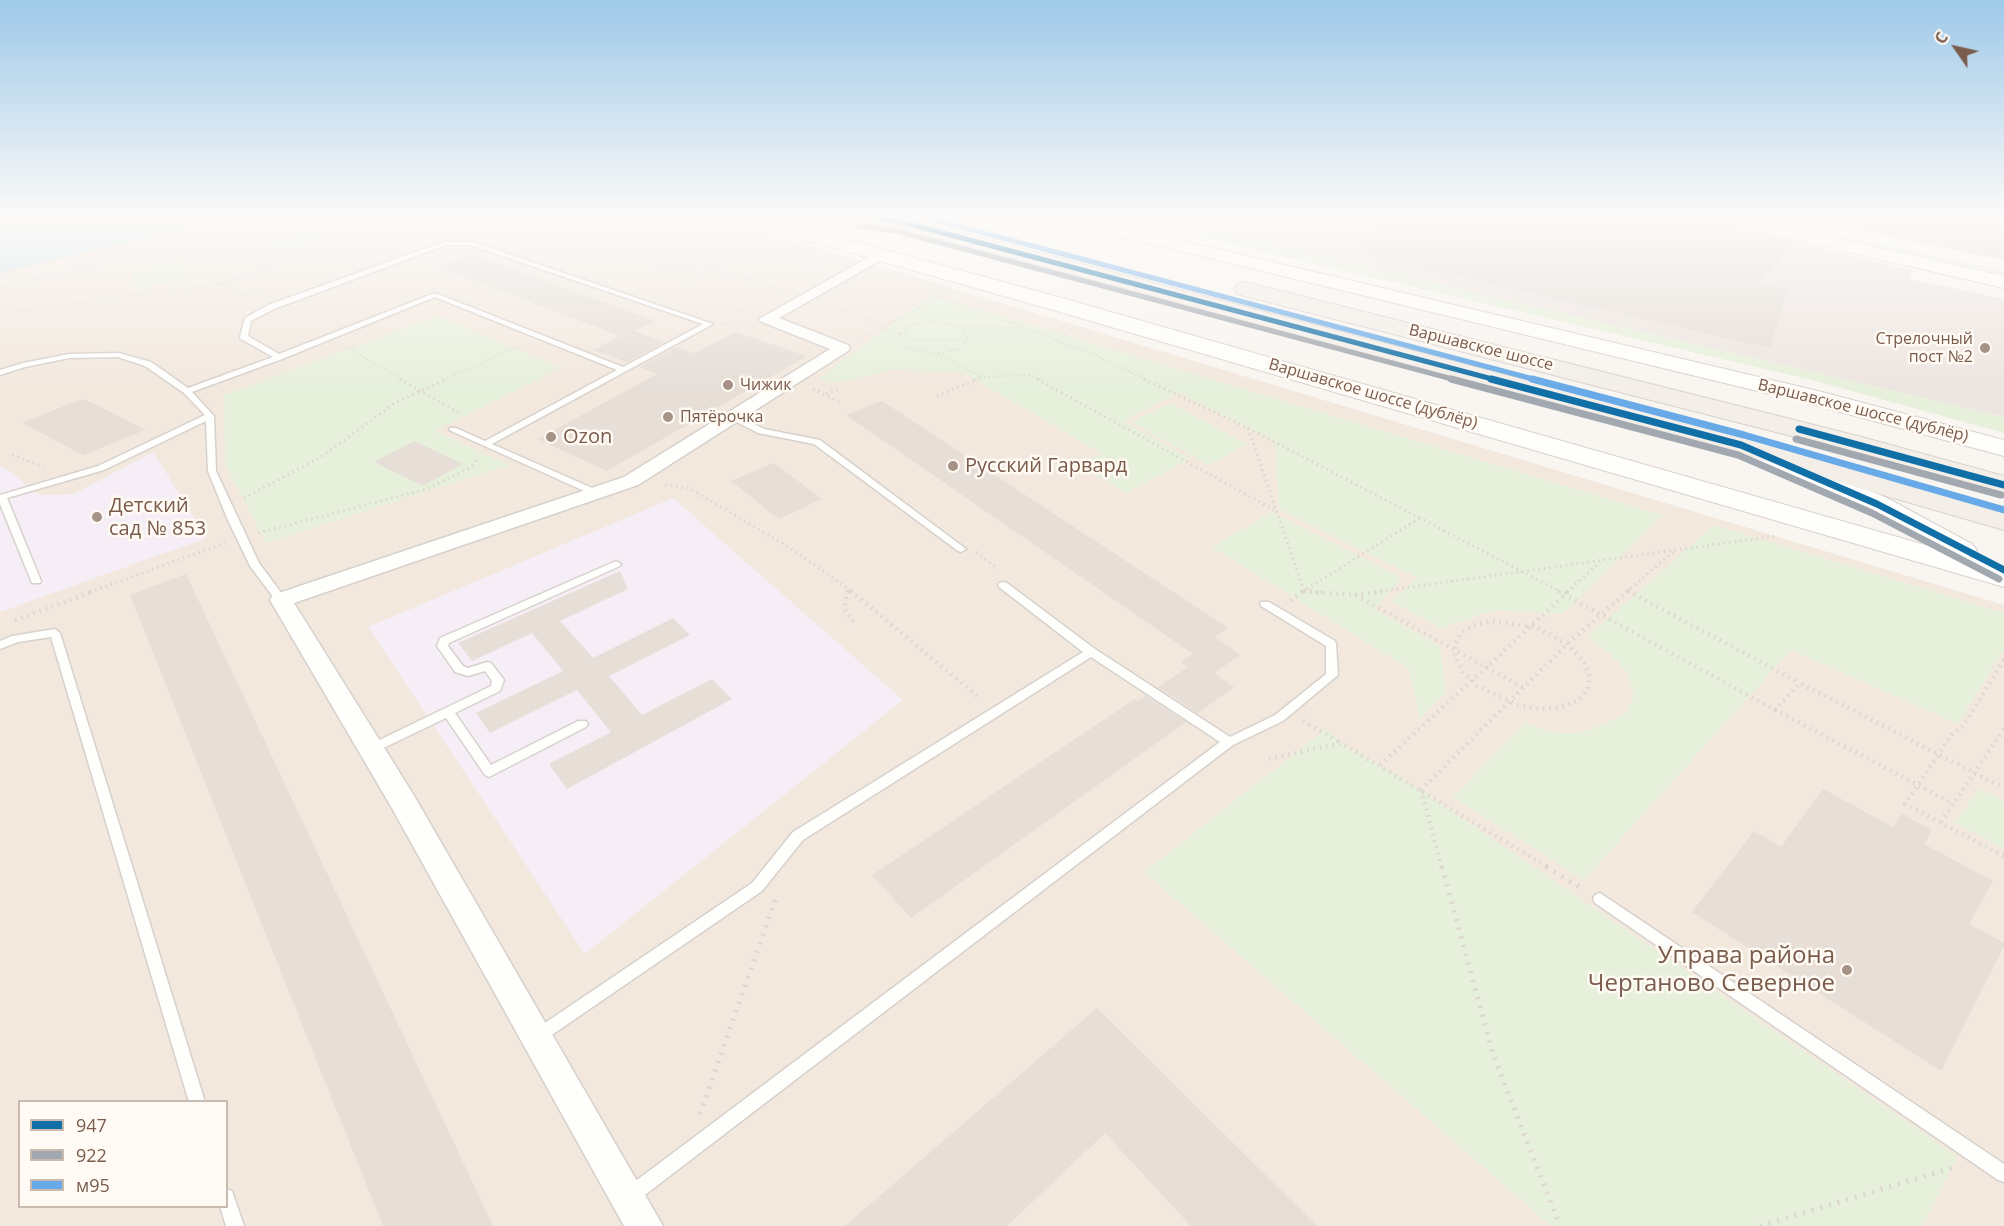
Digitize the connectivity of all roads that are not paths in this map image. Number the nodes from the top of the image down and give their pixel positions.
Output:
1 (363, 273) edge
2 (560, 273) edge
3 (847, 273) edge
4 (942, 273) edge
5 (1092, 273) edge
6 (1182, 273) edge
7 (1296, 273) edge
8 (1965, 273) edge
9 (2004, 282) edge
10 (279, 357) junction
11 (622, 369) junction
12 (0, 374) edge
13 (187, 391) junction
14 (210, 416) junction
15 (732, 416) junction
16 (453, 430) road end
17 (485, 444) junction
18 (1741, 445) junction
19 (2004, 448) edge
20 (2004, 485) edge
21 (596, 493) junction
22 (2004, 521) edge
23 (961, 549) dead end
24 (616, 564) dead end
25 (2004, 570) edge
26 (2004, 577) edge
27 (36, 581) dead end
28 (1003, 585) dead end
29 (281, 600) junction
30 (1265, 604) dead end
31 (0, 645) edge
32 (1090, 652) junction
33 (448, 712) junction
34 (582, 724) dead end
35 (1229, 742) junction
36 (371, 748) junction
37 (1600, 899) dead end
38 (538, 1036) junction
39 (197, 1100) edge
40 (2004, 1174) edge
41 (628, 1198) junction
42 (228, 1203) edge
43 (235, 1226) edge
44 (644, 1226) edge

1 - 10 lane
2 - 11 lane
3 - 15 street
4 - 26 main road, Варшавское шоссе (дублёр)
5 - 18 main road, Варшавское шоссе
6 - 20 main road, Варшавское шоссе
7 - 19 main road, Варшавское шоссе (дублёр)
8 - 9 main road
10 - 11 lane
10 - 13 lane
11 - 17 lane
12 - 13 lane
13 - 14 lane
14 - 27 lane
14 - 29 lane
15 - 21 street
15 - 23 lane
16 - 17 lane
17 - 21 lane
18 - 22 main road, Варшавское шоссе
18 - 25 main road
21 - 29 street
24 - 33 lane
28 - 32 lane
29 - 36 street
30 - 35 lane
31 - 39 lane
32 - 35 lane
32 - 38 lane
33 - 34 lane
33 - 36 lane
35 - 41 lane
36 - 38 street
37 - 40 lane
38 - 41 street
41 - 44 street
42 - 43 lane

